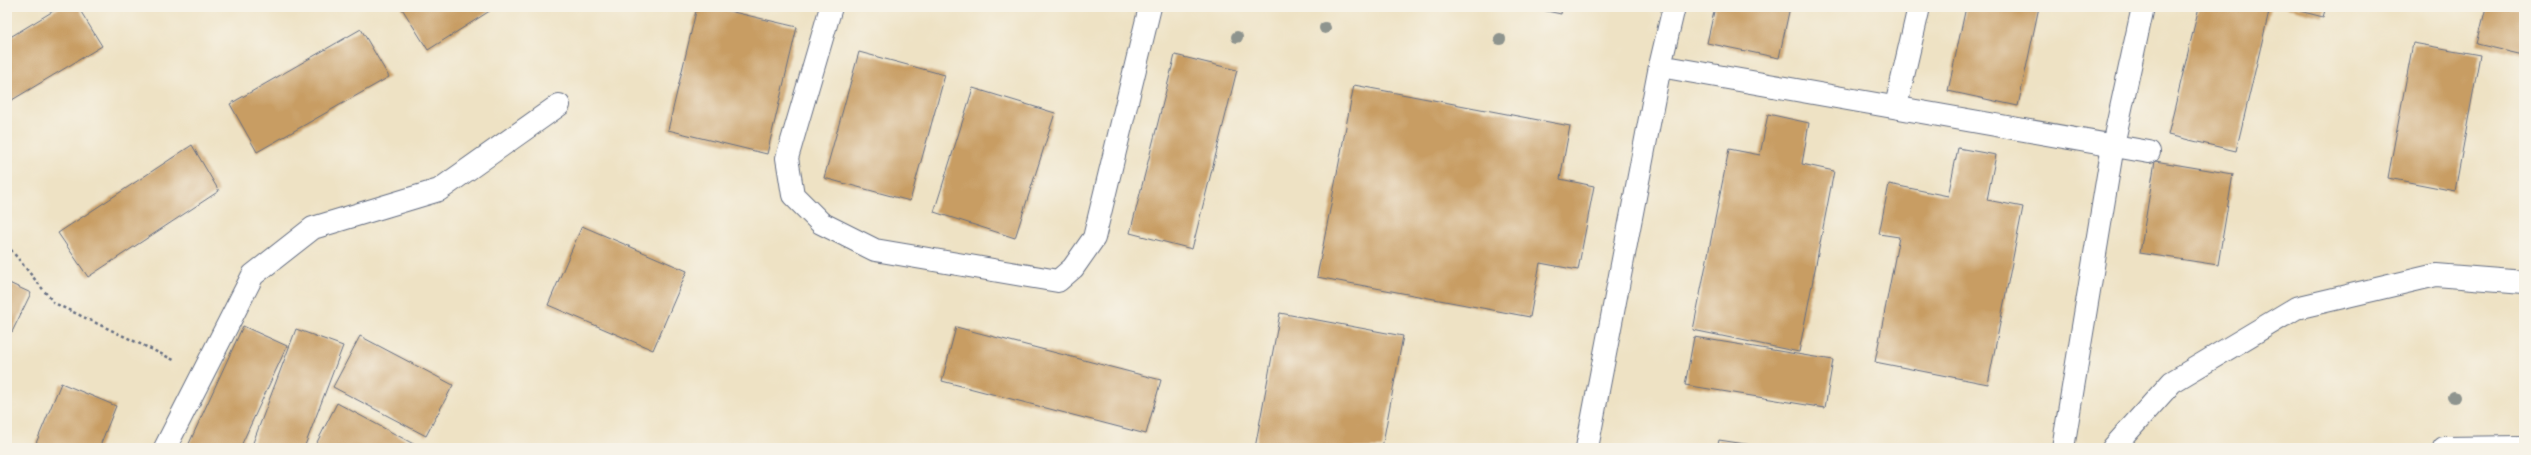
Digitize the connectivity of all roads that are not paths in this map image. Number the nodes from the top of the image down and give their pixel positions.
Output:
1 (830, 7) edge
2 (1150, 7) edge
3 (1674, 7) edge
4 (1919, 7) edge
5 (2143, 7) edge
6 (1660, 66) junction
7 (559, 105) dead end
8 (1896, 106) junction
9 (2113, 145) junction
10 (2149, 152) dead end
11 (2524, 282) edge
12 (2524, 447) edge
13 (165, 448) edge
14 (1587, 448) edge
15 (2063, 448) edge
16 (2114, 448) edge
17 (2444, 448) edge

1 - 2 street
3 - 6 street
4 - 8 street
5 - 9 street
6 - 8 street
6 - 14 street
7 - 13 street
8 - 9 street
9 - 10 street
9 - 15 street
11 - 16 street
12 - 17 street

